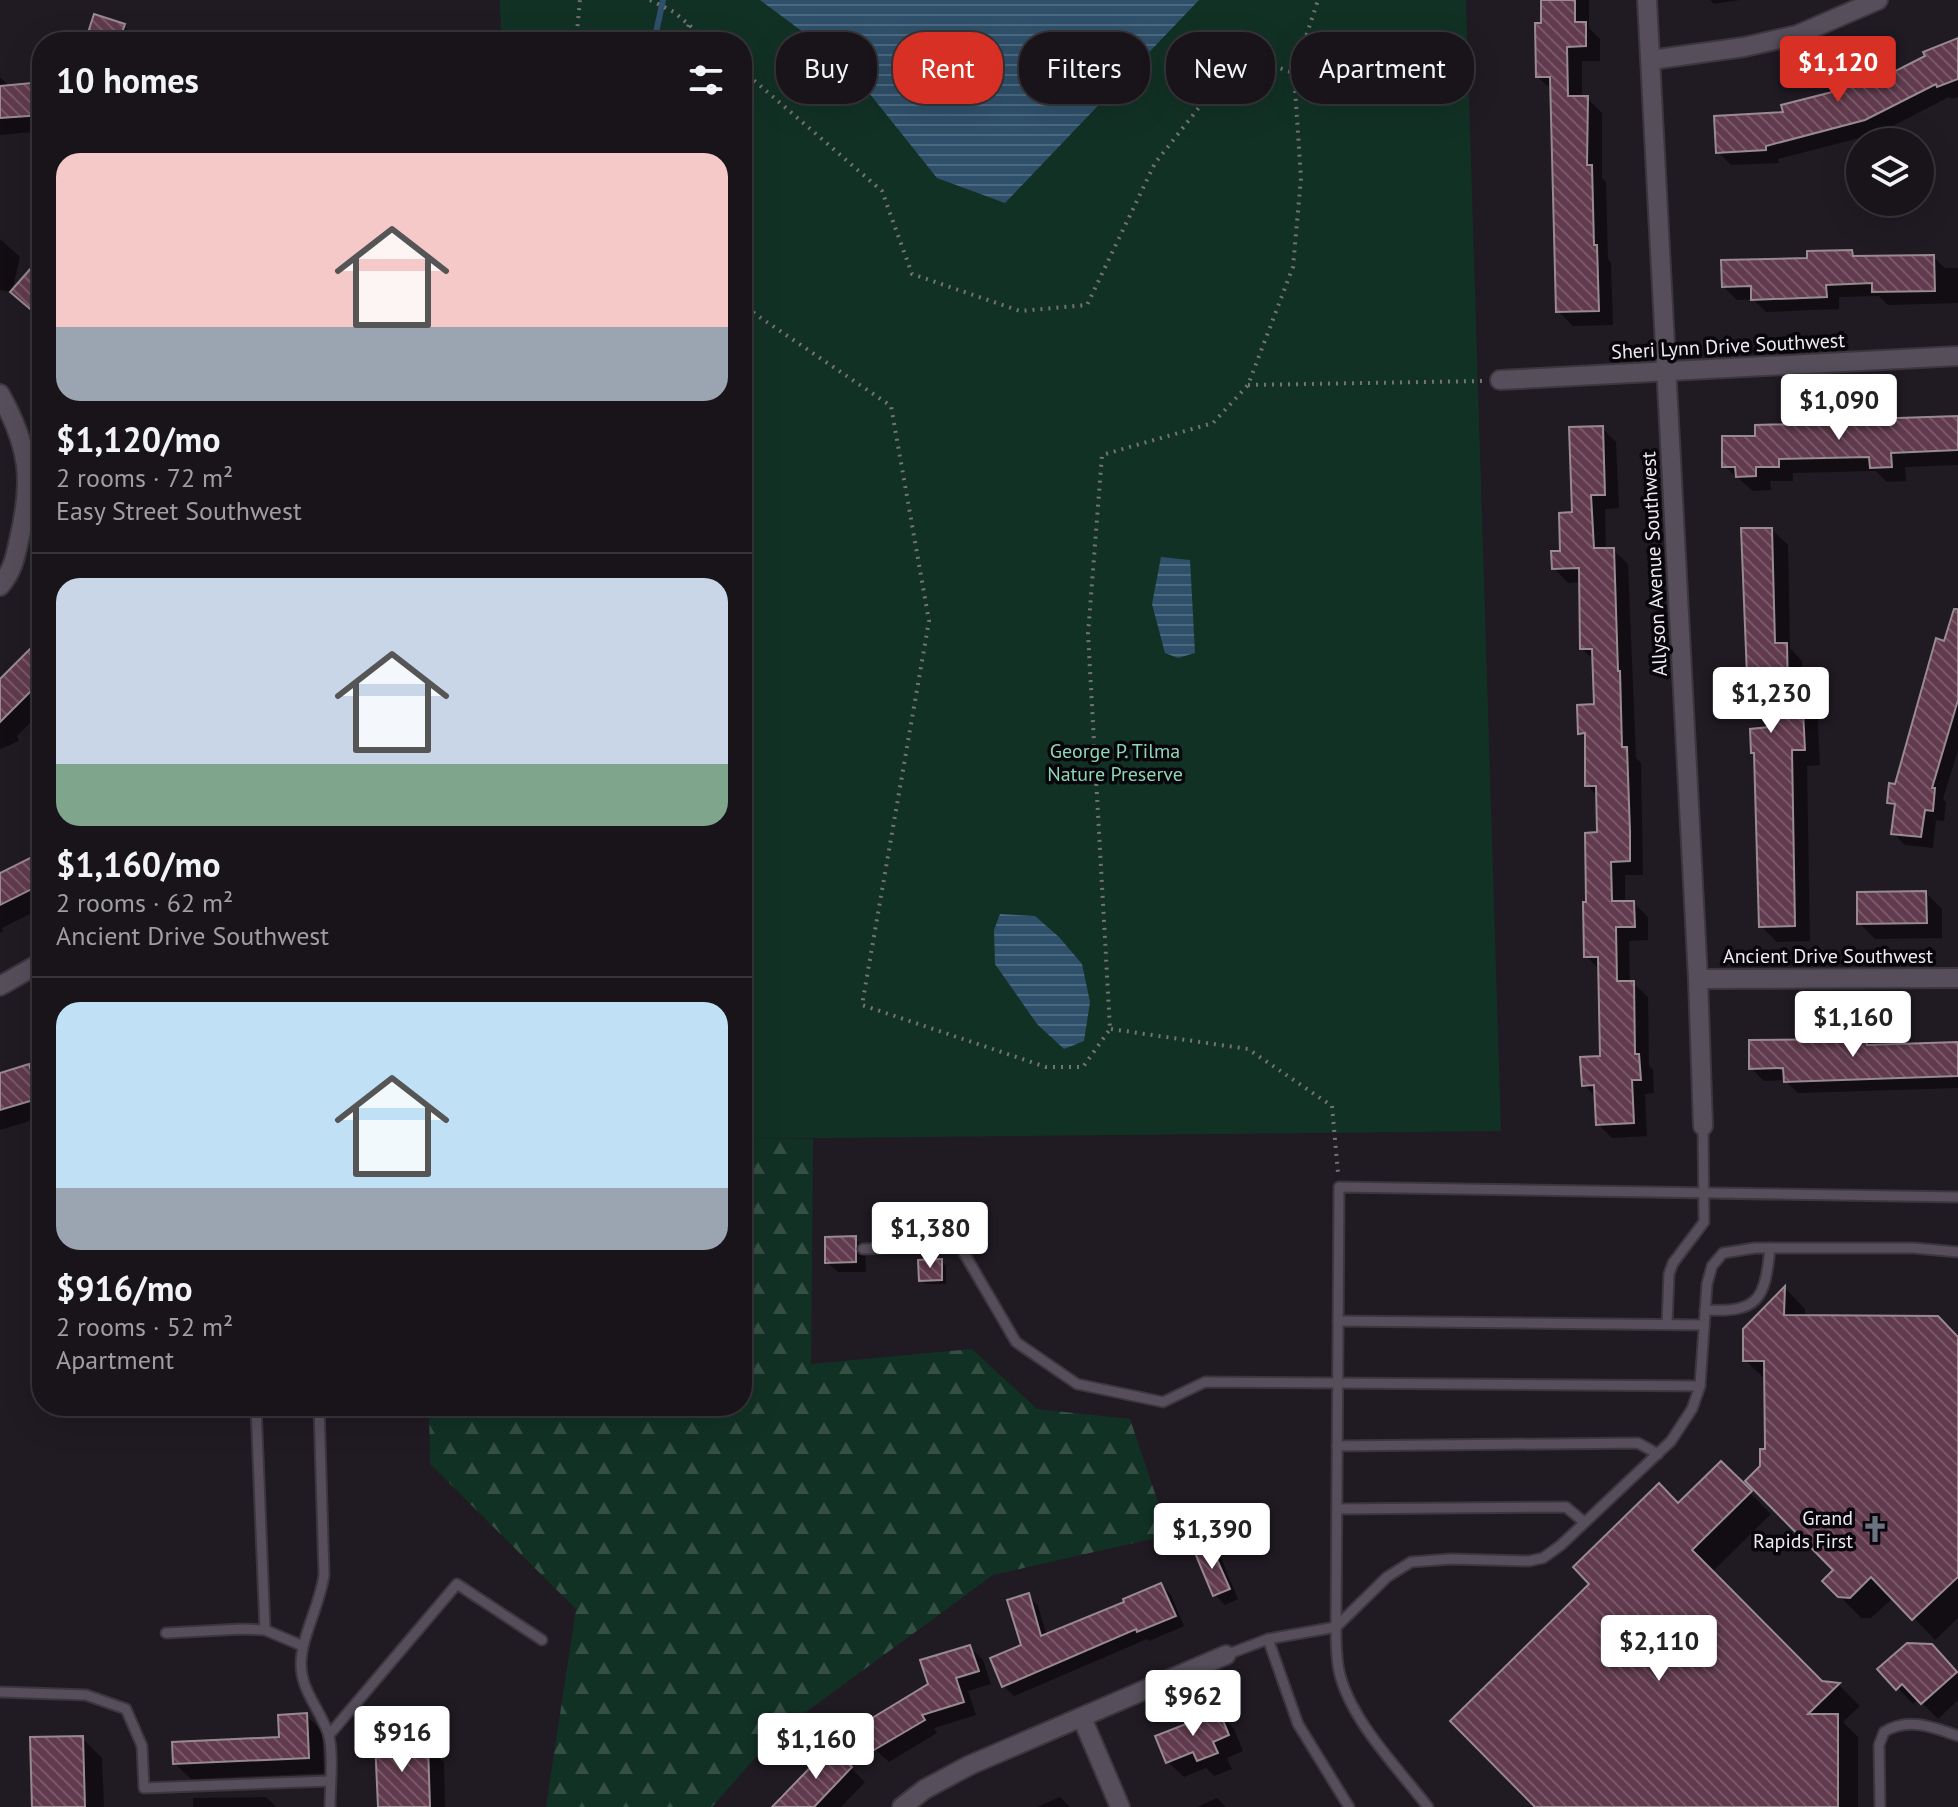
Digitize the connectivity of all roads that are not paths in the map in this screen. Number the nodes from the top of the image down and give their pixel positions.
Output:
1 (1647, 0) edge
2 (1878, 0) edge
3 (1651, 60) junction
4 (1958, 356) edge
5 (1666, 371) junction
6 (1500, 380) road end
7 (0, 394) edge
8 (0, 586) edge
9 (32, 968) edge
10 (1958, 978) edge
11 (1698, 979) junction
12 (0, 986) edge
13 (1703, 1126) joint
14 (1705, 1193) junction
15 (1958, 1197) edge
16 (1770, 1248) junction
17 (863, 1249) dead end
18 (1958, 1252) edge
19 (1705, 1310) junction
20 (1338, 1321) junction
21 (1667, 1324) junction
22 (1704, 1325) junction
23 (1338, 1382) junction
24 (1700, 1386) junction
25 (256, 1416) edge
26 (319, 1416) edge
27 (1337, 1446) junction
28 (1658, 1454) junction
29 (1337, 1509) junction
30 (1584, 1522) junction
31 (1336, 1627) junction
32 (265, 1630) junction
33 (166, 1633) dead end
34 (1268, 1639) junction
35 (542, 1640) dead end
36 (303, 1646) junction
37 (1226, 1655) joint
38 (0, 1692) edge
39 (1082, 1718) junction
40 (329, 1735) junction
41 (1958, 1736) edge
42 (330, 1781) junction
43 (330, 1807) edge
44 (902, 1807) edge
45 (1120, 1807) edge
46 (1349, 1807) edge
47 (1428, 1807) edge
48 (1880, 1807) edge

1 - 3 street, Allyson Avenue Southwest
2 - 3 street
3 - 5 street, Allyson Avenue Southwest
4 - 5 street, Sheri Lynn Drive Southwest
5 - 6 street, Sheri Lynn Drive Southwest
5 - 11 street, Allyson Avenue Southwest
7 - 8 street
9 - 12 street
10 - 11 street, Ancient Drive Southwest
11 - 13 street, Allyson Avenue Southwest
13 - 14 lane
14 - 15 lane
14 - 20 lane
14 - 21 lane
16 - 18 lane
16 - 19 lane
16 - 19 lane
17 - 23 lane
19 - 22 lane
20 - 21 lane
20 - 23 lane
21 - 22 lane
22 - 24 lane
23 - 24 lane
23 - 27 lane
24 - 28 lane
25 - 32 lane
26 - 36 lane
27 - 28 lane
27 - 29 lane
28 - 30 lane
29 - 30 lane
29 - 31 lane
30 - 31 lane
31 - 34 lane
31 - 47 lane
32 - 33 lane
32 - 36 lane
34 - 37 lane
34 - 46 lane
35 - 40 lane
36 - 40 lane
37 - 39 street
38 - 42 lane
39 - 44 street
39 - 45 street
40 - 42 lane
41 - 48 lane
42 - 43 lane

